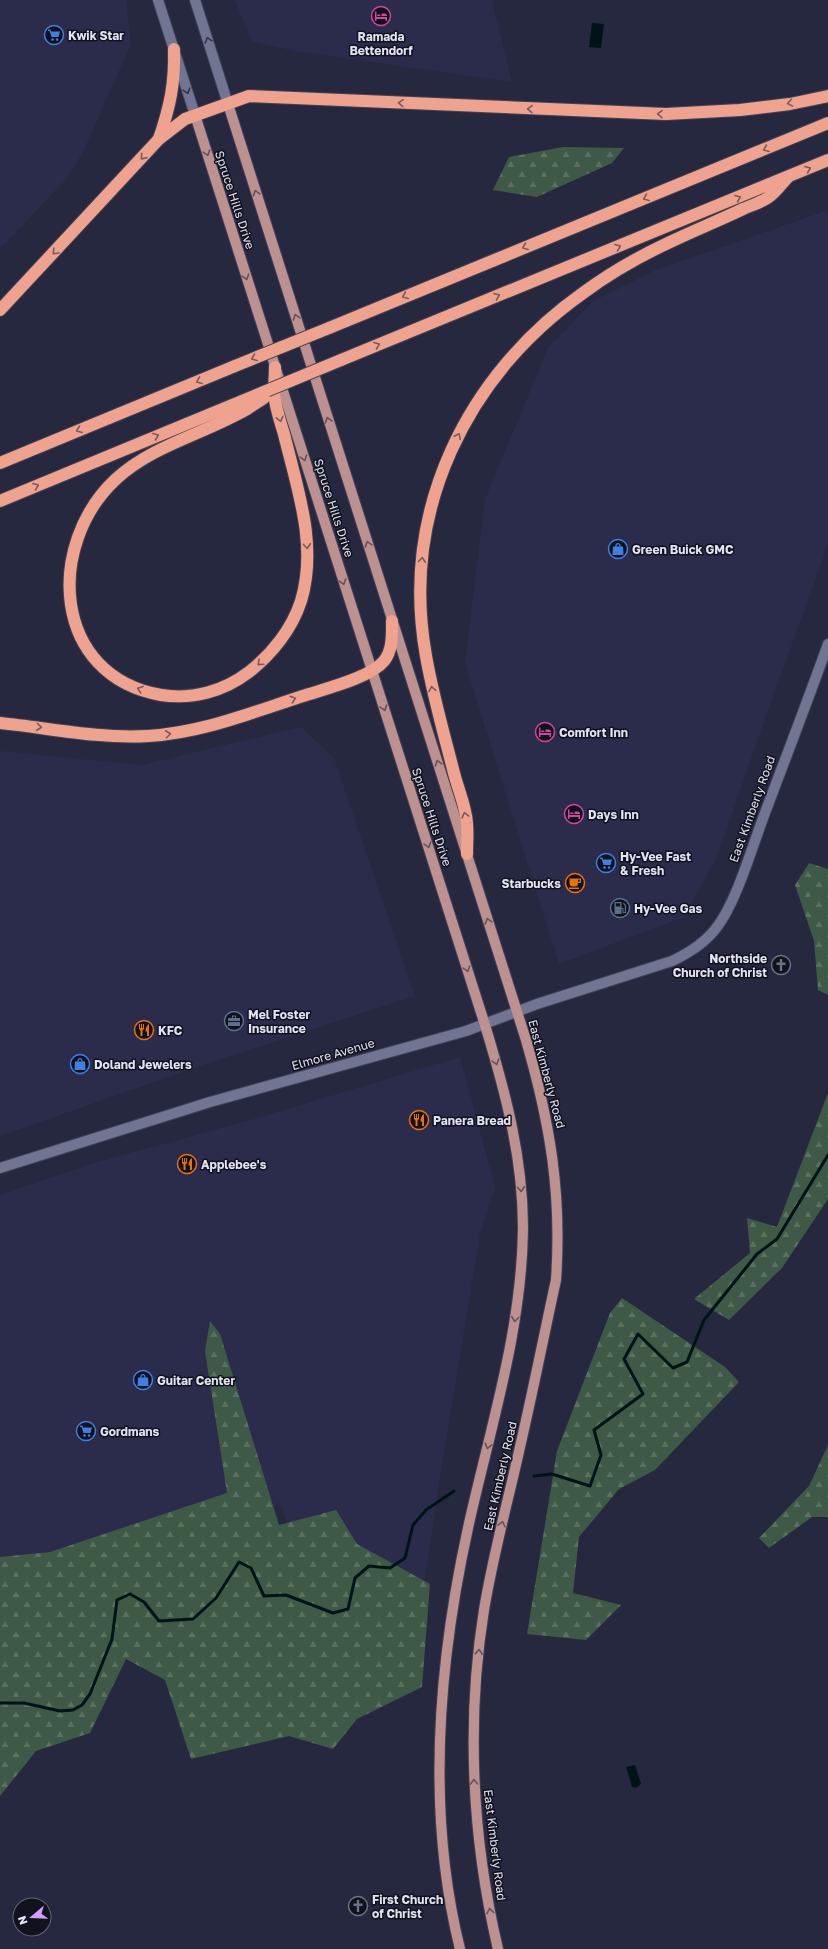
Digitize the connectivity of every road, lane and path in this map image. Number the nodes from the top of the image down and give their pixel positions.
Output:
1 (158, 0) edge
2 (195, 0) edge
3 (174, 49) junction
4 (828, 96) edge
5 (228, 104) junction
6 (195, 115) junction
7 (828, 123) edge
8 (159, 139) junction
9 (828, 160) edge
10 (788, 177) junction
11 (0, 310) edge
12 (275, 367) junction
13 (244, 405) junction
14 (0, 463) edge
15 (0, 501) edge
16 (392, 621) junction
17 (828, 644) edge
18 (372, 671) junction
19 (0, 723) edge
20 (467, 854) junction
21 (672, 961) joint
22 (517, 1012) junction
23 (485, 1025) junction
24 (0, 1168) edge
25 (460, 1949) edge
26 (498, 1949) edge

1 - 3 main road, Spruce Hills Drive
5 -> 2 main road, Spruce Hills Drive
3 -> 6 main road, Spruce Hills Drive
3 - 8 highway
4 -> 5 highway
5 - 6 highway
16 -> 5 main road, Spruce Hills Drive
6 - 8 highway
6 -> 12 main road, Spruce Hills Drive
7 -> 14 highway, bridge
8 -> 11 highway
10 -> 9 highway
13 -> 10 highway, bridge
20 -> 10 highway
12 -> 13 highway
12 -> 18 main road, Spruce Hills Drive
15 -> 13 highway
16 - 18 highway
20 -> 16 main road, Spruce Hills Drive
17 - 21 main road, East Kimberly Road
19 -> 18 highway
18 -> 23 main road, Spruce Hills Drive
22 -> 20 main road, Spruce Hills Drive
21 - 22 main road, Elmore Avenue
22 - 23 main road, Elmore Avenue
26 -> 22 main road, East Kimberly Road
23 - 24 main road, Elmore Avenue
23 -> 25 main road, East Kimberly Road

